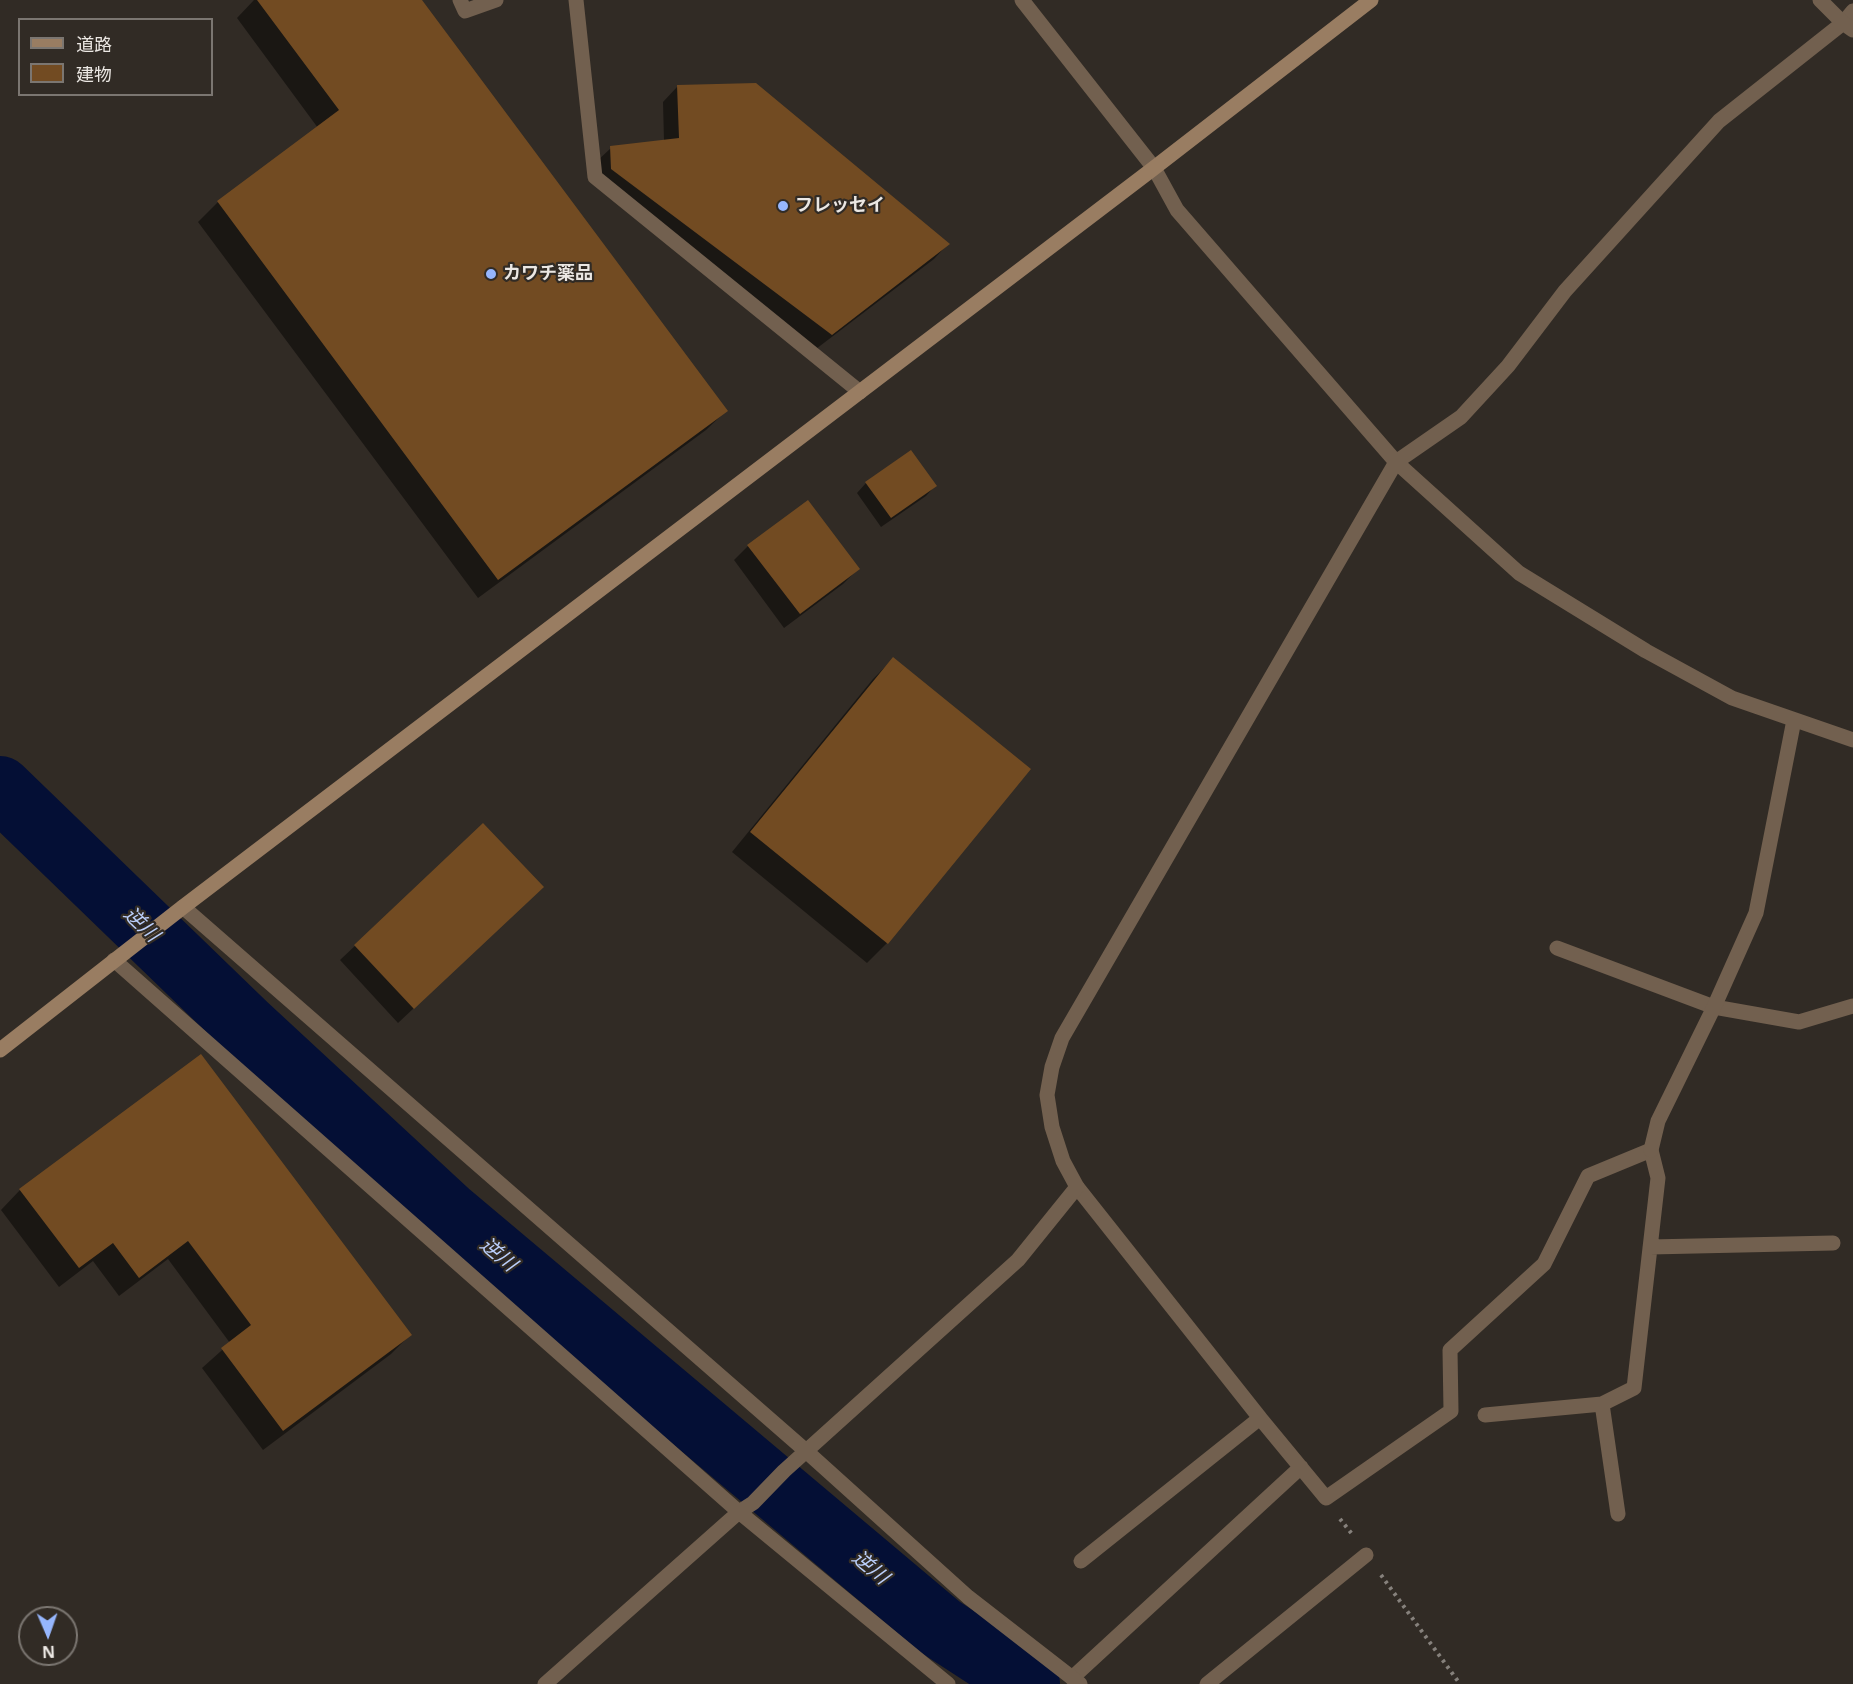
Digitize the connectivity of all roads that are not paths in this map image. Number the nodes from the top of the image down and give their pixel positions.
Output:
1 (460, 0) edge
2 (496, 0) edge
3 (576, 0) edge
4 (1022, 0) edge
5 (1371, 0) edge
6 (1820, 0) edge
7 (1853, 11) edge
8 (1848, 26) edge
9 (1154, 168) junction
10 (860, 392) junction
11 (1396, 462) junction
12 (1794, 720) junction
13 (1853, 740) edge
14 (182, 908) junction
15 (1557, 948) dead end
16 (115, 959) junction
17 (1853, 1006) edge
18 (1714, 1007) junction
19 (0, 1050) edge
20 (1651, 1150) junction
21 (1077, 1187) junction
22 (1833, 1243) dead end
23 (1650, 1247) junction
24 (1602, 1404) junction
25 (1485, 1415) dead end
26 (1260, 1418) junction
27 (806, 1451) junction
28 (1301, 1467) junction
29 (739, 1512) junction
30 (1618, 1514) dead end
31 (1366, 1555) road end
32 (1081, 1561) dead end
33 (1076, 1681) edge
34 (545, 1684) edge
35 (948, 1684) edge
36 (1207, 1684) edge

1 - 2 street
3 - 10 street
4 - 9 street
5 - 9 street
6 - 8 street
7 - 8 street
8 - 11 street
9 - 10 street
9 - 11 street
10 - 14 street
11 - 12 street
11 - 21 street
12 - 13 street
12 - 18 street
14 - 16 street
14 - 27 street
15 - 18 street
16 - 19 street
16 - 29 street
17 - 18 street
18 - 20 street
20 - 23 street
20 - 28 street
21 - 26 street
21 - 27 street
22 - 23 street
23 - 24 street
24 - 25 street
24 - 30 street
26 - 28 street
26 - 32 street
27 - 29 street
27 - 33 street
28 - 33 street
29 - 34 street
29 - 35 street
31 - 36 street

